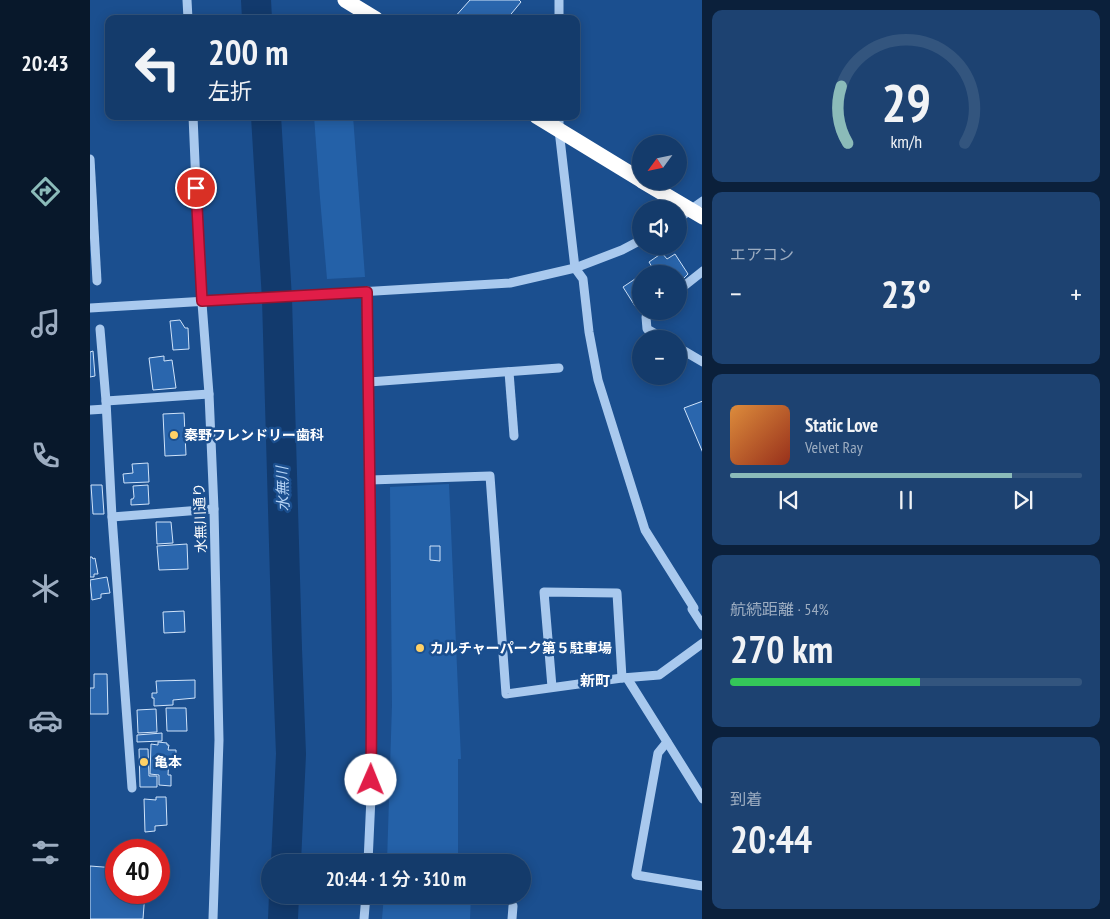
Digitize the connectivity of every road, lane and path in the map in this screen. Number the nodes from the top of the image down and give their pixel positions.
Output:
1 (187, 0) edge
2 (345, 0) edge
3 (558, 0) edge
4 (188, 15) edge
5 (369, 15) edge
6 (559, 15) edge
7 (192, 120) edge
8 (559, 123) edge
9 (90, 159) edge
10 (632, 174) edge
11 (657, 190) edge
12 (694, 212) edge
13 (632, 245) edge
14 (575, 268) junction
15 (702, 271) edge
16 (97, 280) dead end
17 (687, 283) edge
18 (367, 292) junction
19 (202, 301) junction
20 (90, 308) edge
21 (100, 329) dead end
22 (687, 353) edge
23 (702, 362) edge
24 (559, 368) dead end
25 (509, 372) junction
26 (369, 382) junction
27 (209, 394) junction
28 (106, 405) junction
29 (90, 410) edge
30 (514, 436) dead end
31 (370, 480) junction
32 (214, 509) junction
33 (112, 517) junction
34 (702, 624) edge
35 (702, 643) edge
36 (624, 678) junction
37 (552, 687) junction
38 (667, 742) junction
39 (132, 788) dead end
40 (702, 799) edge
41 (368, 854) edge
42 (702, 886) edge
43 (365, 904) edge
44 (513, 906) dead end
45 (212, 919) edge
46 (364, 919) edge
47 (512, 919) edge

1 - 4 street
2 - 5 highway
3 - 6 street
7 - 19 street, 水無川通り
8 - 10 highway
8 - 14 street
9 - 16 street
11 - 12 highway
13 - 14 street
14 - 18 street
14 - 34 street
15 - 17 street
18 - 19 street
18 - 26 street
19 - 20 street
19 - 27 street, 水無川通り
21 - 28 street
22 - 23 street
24 - 25 street
25 - 26 street
25 - 30 street
26 - 31 street
27 - 28 street
27 - 32 street, 水無川通り
28 - 29 street
28 - 33 street
31 - 37 street
31 - 41 street
32 - 33 street
32 - 45 street, 水無川通り
33 - 39 street
35 - 36 street
36 - 37 street
36 - 37 street
36 - 38 street
38 - 40 street
38 - 42 street
43 - 46 street
44 - 47 street

